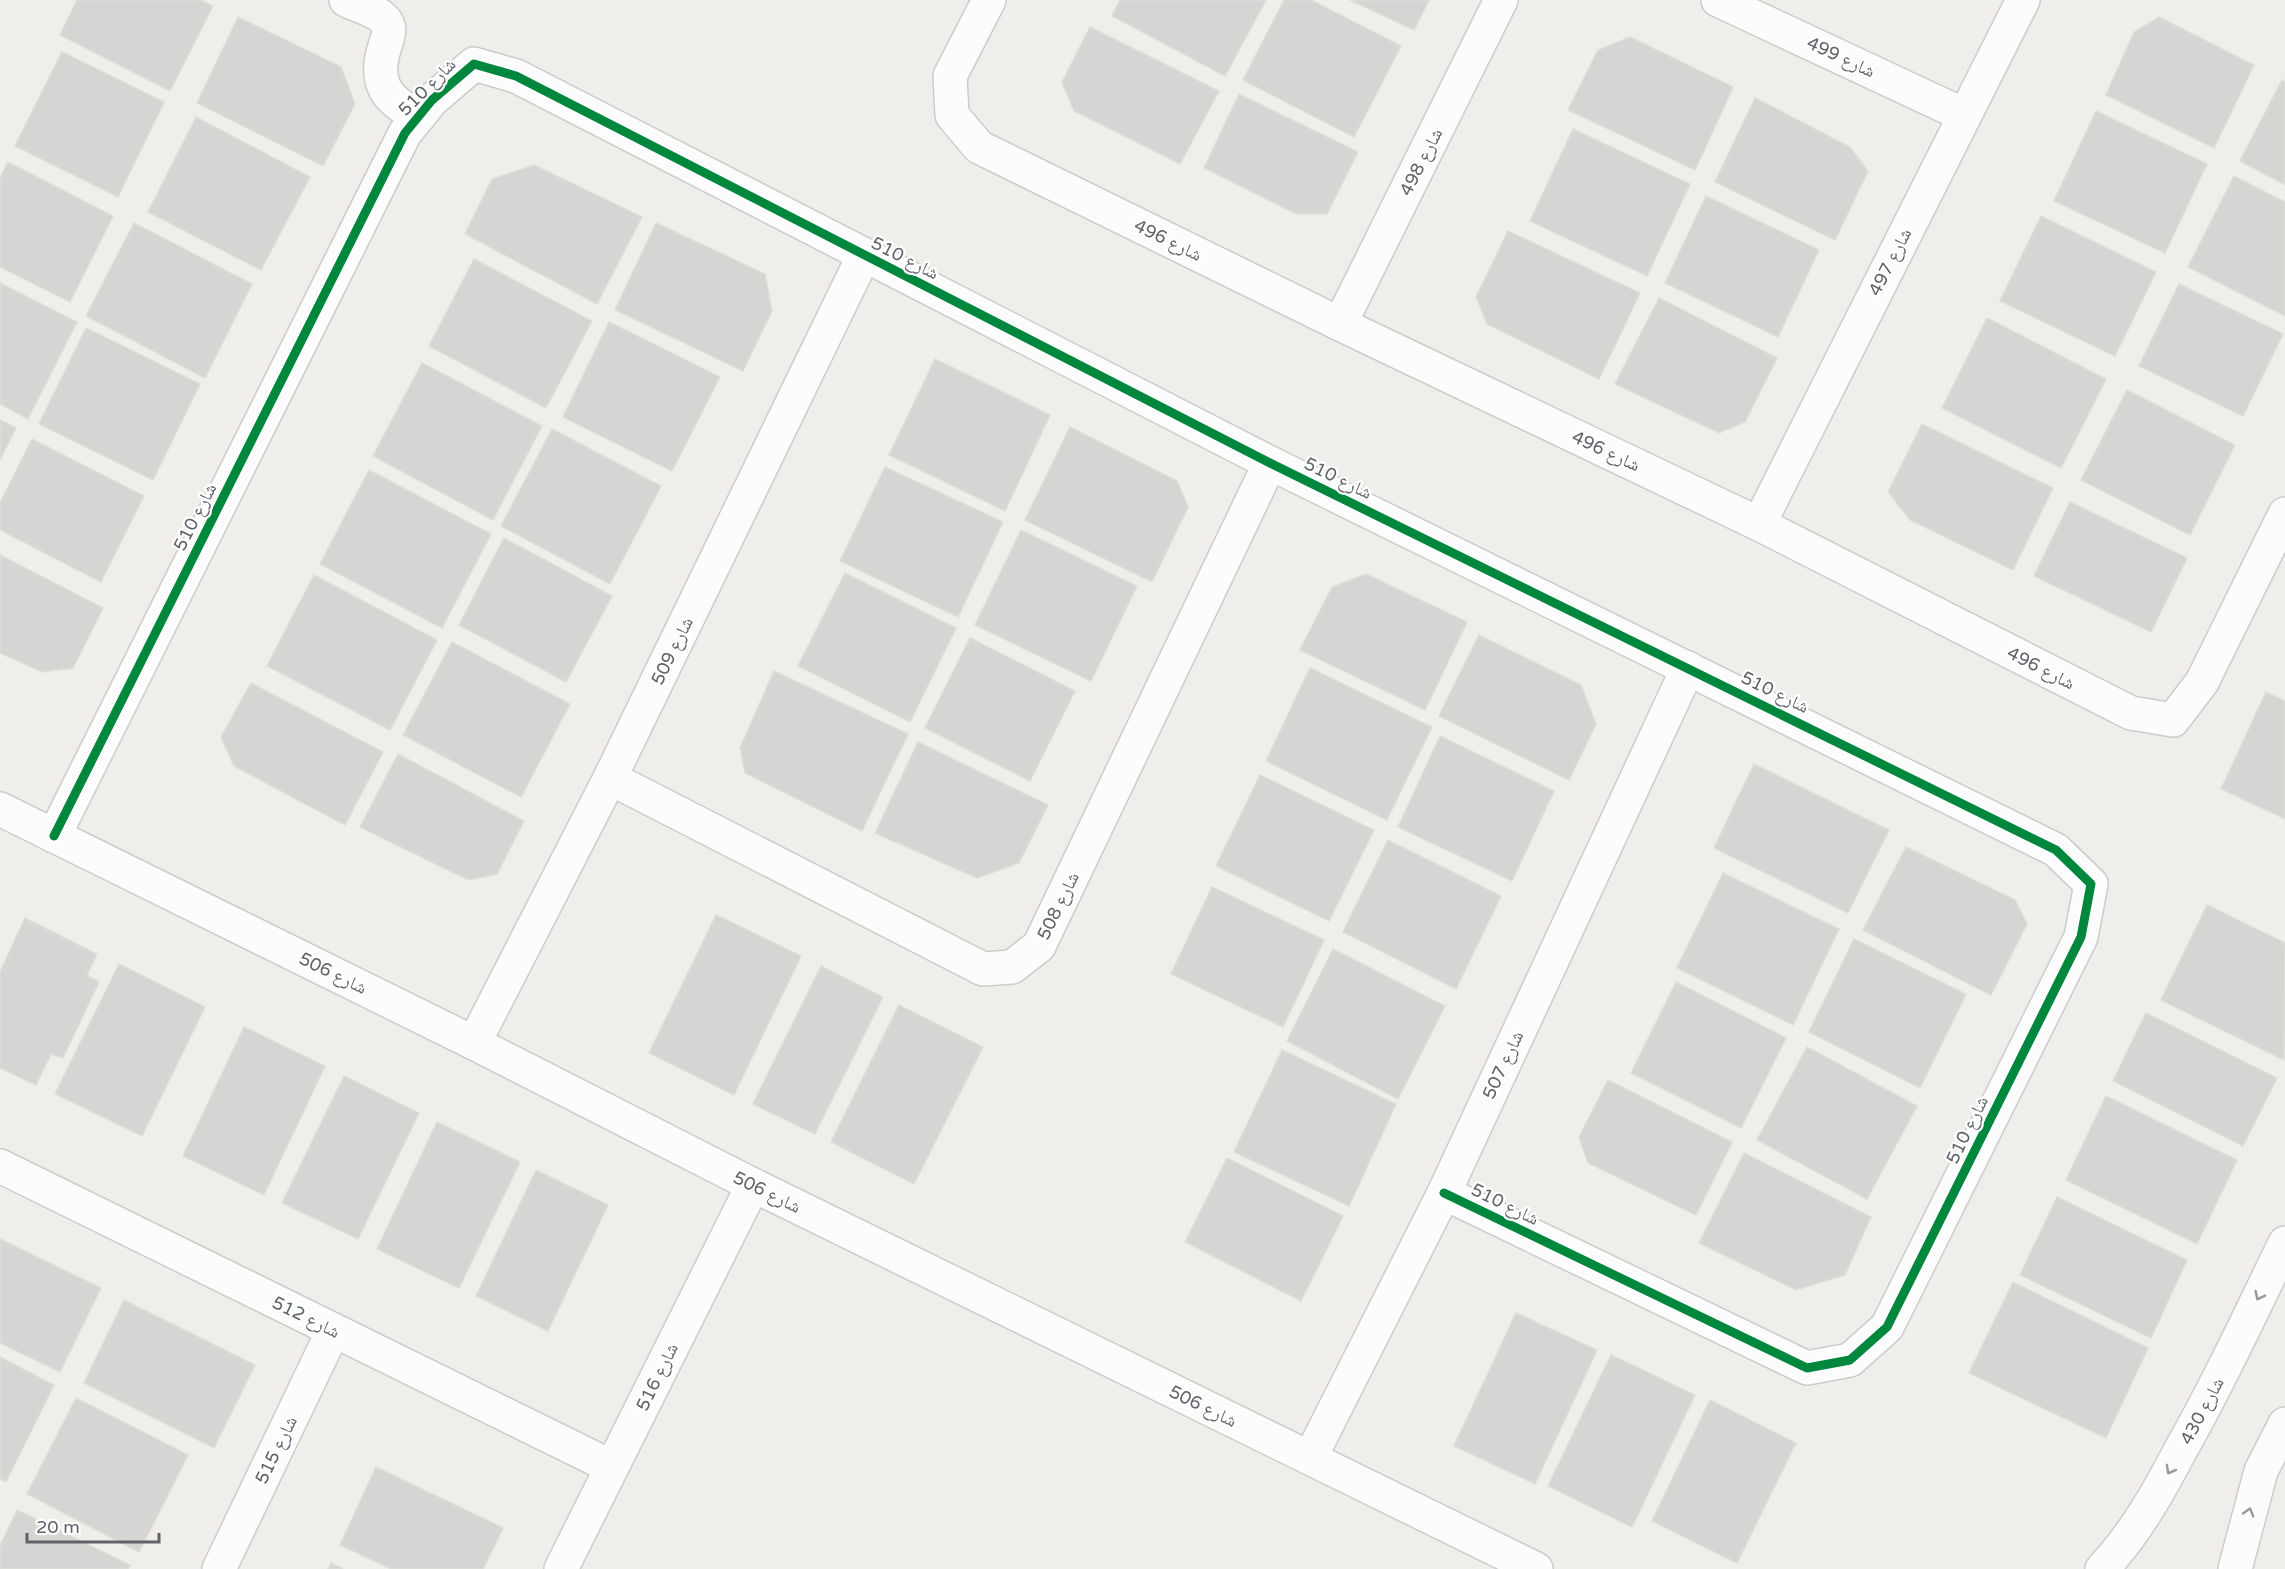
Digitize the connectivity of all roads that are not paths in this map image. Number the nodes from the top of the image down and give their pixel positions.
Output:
1 (346, 0) edge
2 (1501, 0) edge
3 (1718, 0) edge
4 (2023, 0) edge
5 (983, 2) edge
6 (1964, 115) junction
7 (419, 116) junction
8 (864, 255) junction
9 (1340, 324) junction
10 (1270, 463) junction
11 (2285, 514) edge
12 (1759, 524) junction
13 (1688, 668) junction
14 (610, 778) junction
15 (0, 809) edge
16 (54, 836) junction
17 (474, 1043) junction
18 (0, 1166) edge
19 (753, 1185) junction
20 (1444, 1193) junction
21 (2285, 1244) edge
22 (333, 1331) junction
23 (2285, 1424) edge
24 (1310, 1458) junction
25 (612, 1467) junction
26 (219, 1569) edge
27 (561, 1569) edge
28 (1536, 1569) edge
29 (2102, 1569) edge
30 (2235, 1569) edge

1 - 7 street
2 - 9 street, شارع 498
3 - 6 street, شارع 499
4 - 6 street, شارع 497
5 - 9 street, شارع 496
6 - 12 street, شارع 497
7 - 8 street, شارع 510
7 - 16 street, شارع 510
8 - 10 street, شارع 510
8 - 14 street, شارع 509
9 - 12 street, شارع 496
10 - 13 street, شارع 510
10 - 14 street, شارع 508
11 - 12 street, شارع 496
13 - 20 street, شارع 507
13 - 20 street, شارع 510
14 - 17 street, شارع 509
15 - 16 street, شارع 506
16 - 17 street, شارع 506
17 - 19 street, شارع 506
18 - 22 street, شارع 512
19 - 24 street, شارع 506
19 - 25 street, شارع 516
20 - 24 street, شارع 507
21 -> 29 street, شارع 430
22 - 25 street, شارع 512
22 - 26 street, شارع 515
30 -> 23 street
24 - 28 street, شارع 506
25 - 27 street, شارع 516

